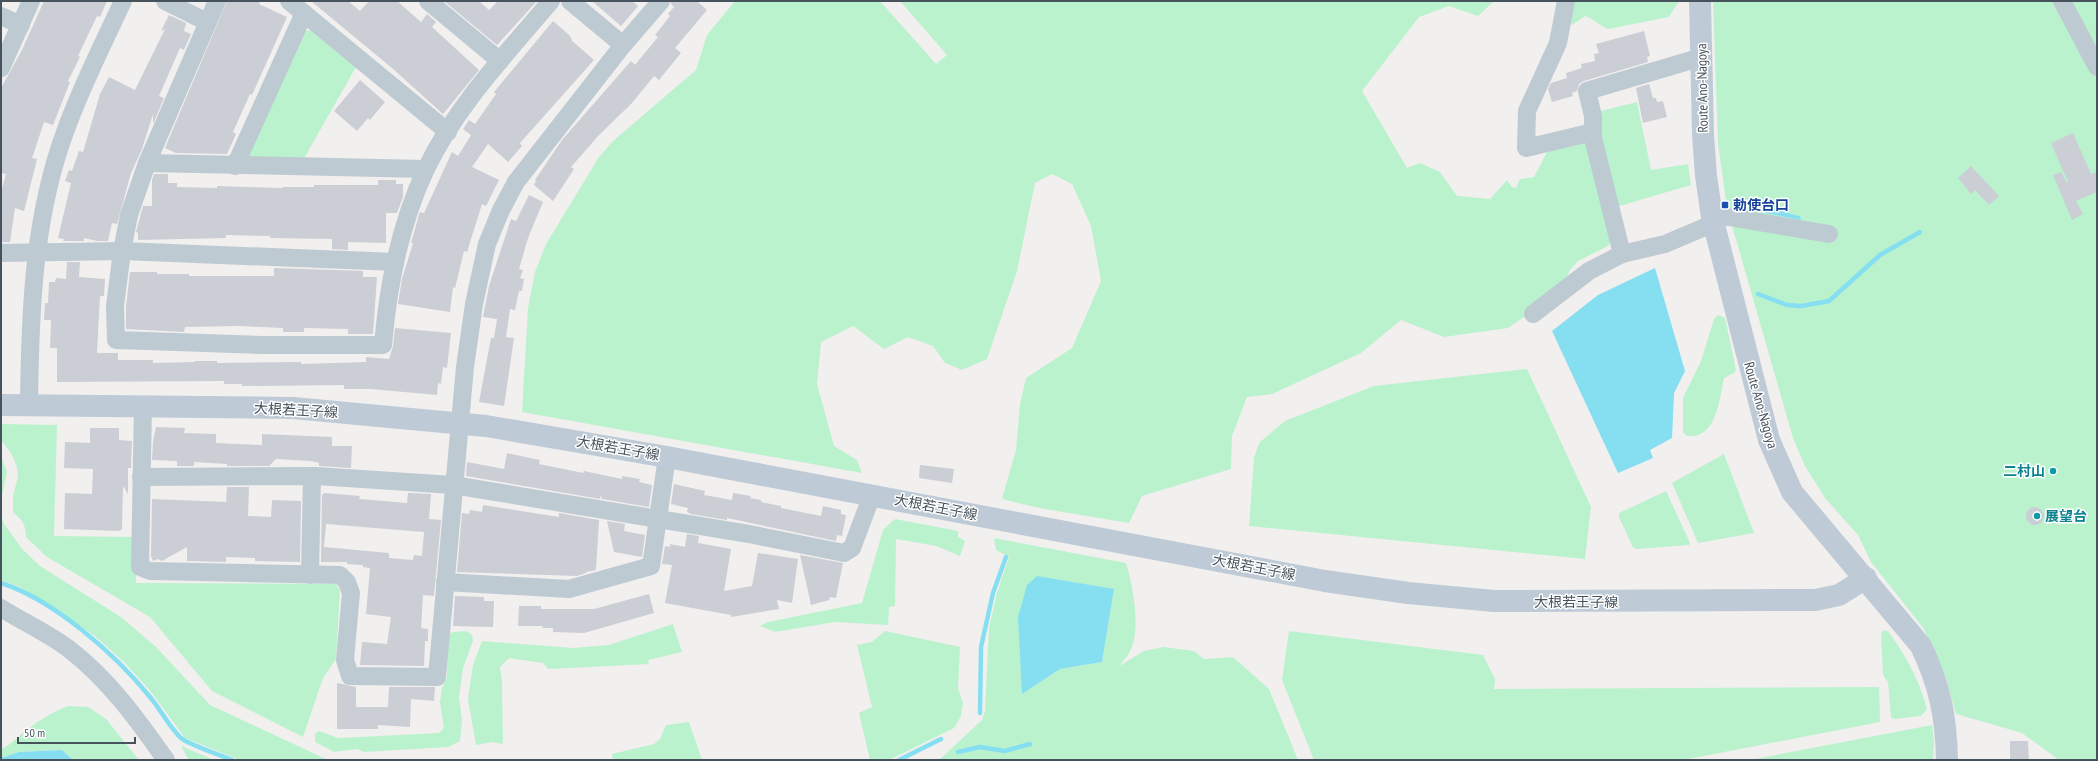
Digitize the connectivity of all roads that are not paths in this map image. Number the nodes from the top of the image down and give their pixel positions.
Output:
1 (31, 1) edge
2 (123, 1) edge
3 (165, 1) edge
4 (217, 1) edge
5 (289, 1) edge
6 (428, 1) edge
7 (551, 1) edge
8 (570, 1) edge
9 (661, 1) edge
10 (1566, 1) edge
11 (1700, 1) edge
12 (2062, 1) edge
13 (304, 13) junction
14 (1, 16) edge
15 (207, 22) junction
16 (21, 25) junction
17 (623, 45) junction
18 (1702, 57) junction
19 (500, 61) junction
20 (2097, 67) edge
21 (1, 68) edge
22 (448, 132) junction
23 (1593, 132) junction
24 (146, 163) junction
25 (235, 166) junction
26 (426, 169) junction
27 (1714, 221) junction
28 (1829, 234) dead end
29 (122, 251) junction
30 (1, 253) edge
31 (37, 254) junction
32 (1622, 254) junction
33 (395, 262) junction
34 (1533, 314) dead end
35 (1, 404) edge
36 (29, 405) junction
37 (143, 406) junction
38 (459, 423) junction
39 (667, 457) junction
40 (312, 476) junction
41 (141, 477) junction
42 (453, 485) junction
43 (872, 495) junction
44 (658, 520) junction
45 (310, 575) junction
46 (1866, 578) junction
47 (445, 582) junction
48 (1, 608) edge
49 (166, 760) edge
50 (1947, 760) edge

1 - 16 street
2 - 31 street
3 - 15 street
4 - 15 street
5 - 13 street
6 - 19 street
7 - 19 street
8 - 17 street
9 - 17 street
10 - 23 street
11 - 18 street, Route Ano-Nagoya
12 - 20 street
13 - 22 street
13 - 25 street
14 - 16 street
15 - 24 street
16 - 21 street
17 - 38 street
18 - 23 street
18 - 27 street, Route Ano-Nagoya
19 - 22 street
22 - 26 street
23 - 32 street
24 - 25 street
24 - 29 street
25 - 26 street
26 - 33 street
27 - 28 street
27 - 32 street
27 - 46 street, Route Ano-Nagoya
29 - 31 street
29 - 33 street
29 - 33 street
30 - 31 street
31 - 36 street
32 - 34 street
35 - 36 street, 大根若王子線
36 - 37 street, 大根若王子線
37 - 38 street, 大根若王子線
37 - 41 street
38 - 39 street, 大根若王子線
38 - 42 street
39 - 43 street, 大根若王子線
39 - 44 street
40 - 41 street
40 - 42 street
40 - 45 street
41 - 45 street
42 - 44 street
42 - 47 street
43 - 44 street
43 - 46 street, 大根若王子線
44 - 47 street
45 - 47 street
46 - 50 street, Route Ano-Nagoya
48 - 49 street

